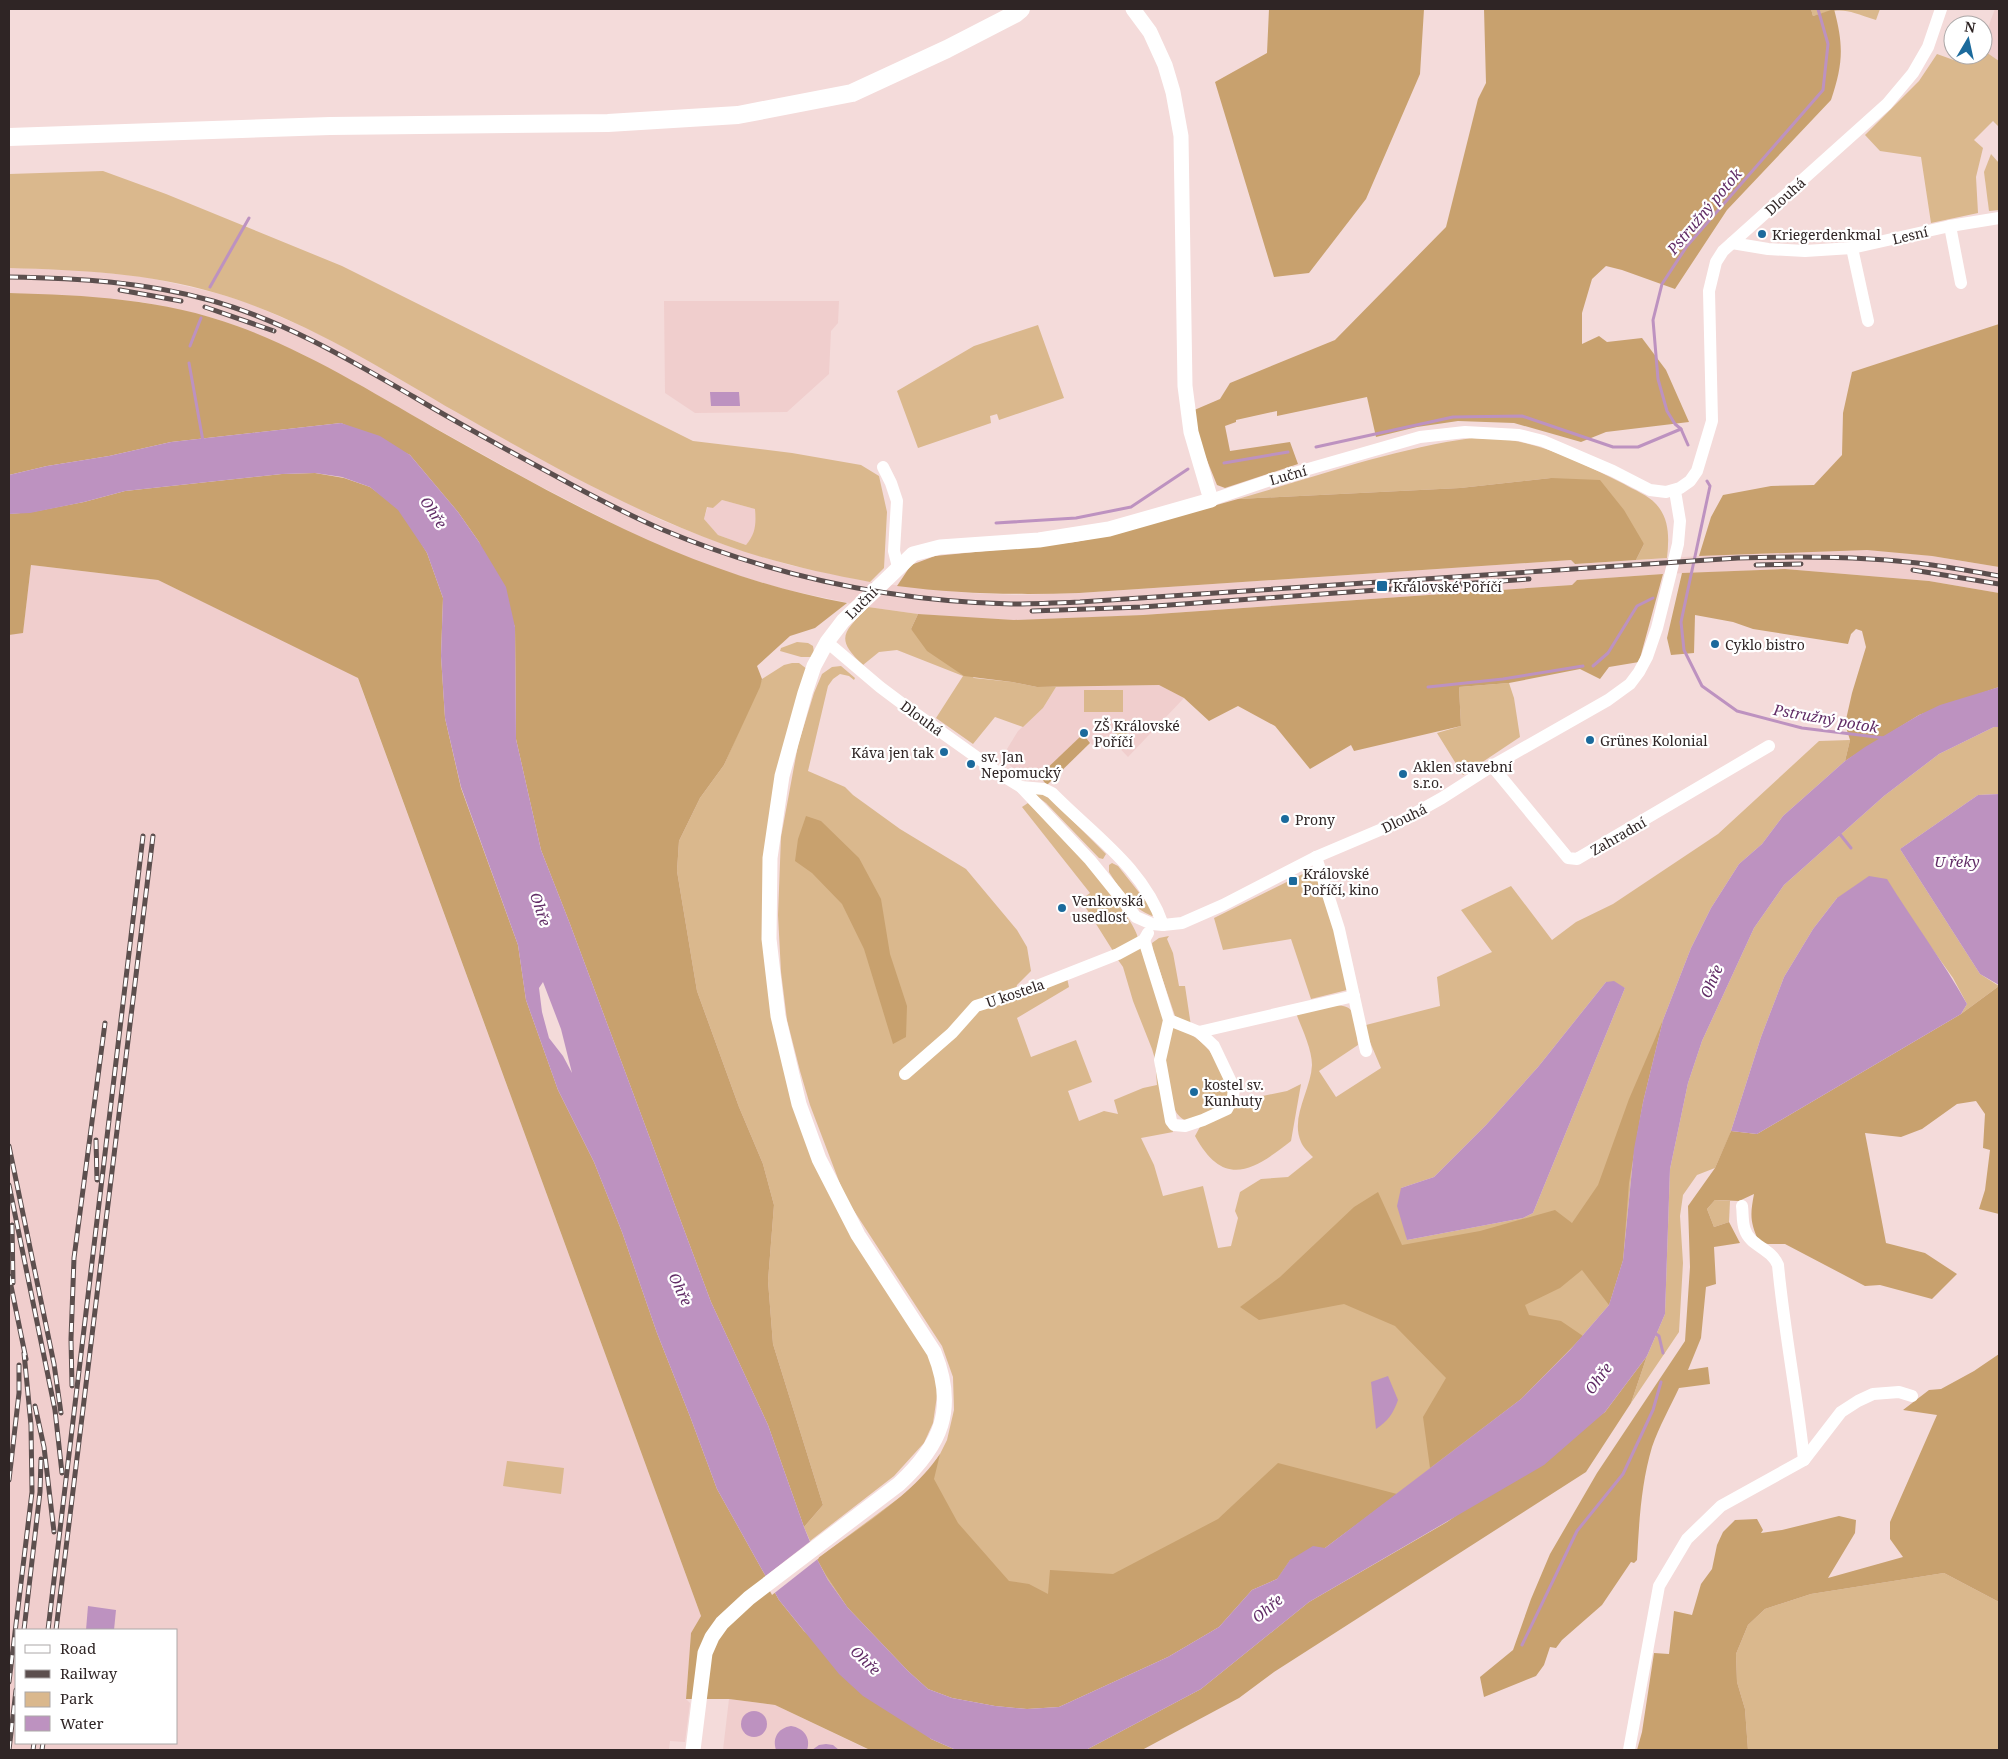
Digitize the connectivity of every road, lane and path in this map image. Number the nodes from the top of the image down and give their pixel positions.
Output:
1 (1021, 9) edge
2 (1133, 9) edge
3 (1941, 9) edge
4 (9, 137) edge
5 (1999, 218) edge
6 (1950, 226) junction
7 (1732, 243) junction
8 (1852, 248) junction
9 (1961, 283) dead end
10 (1868, 321) dead end
11 (883, 467) dead end
12 (1675, 491) junction
13 (1211, 500) junction
14 (898, 567) junction
15 (827, 642) junction
16 (1769, 746) dead end
17 (1492, 766) junction
18 (1021, 787) junction
19 (1316, 857) junction
20 (1157, 924) junction
21 (1144, 940) junction
22 (1354, 996) junction
23 (1169, 1020) junction
24 (1199, 1032) junction
25 (1366, 1051) dead end
26 (905, 1074) dead end
27 (1742, 1206) dead end
28 (1912, 1396) dead end
29 (1804, 1460) junction
30 (693, 1750) edge
31 (1629, 1750) edge

1 - 4 main road
2 - 13 street
3 - 7 street, Dlouhá
5 - 6 street, Lesní
6 - 8 street, Lesní
6 - 9 street
7 - 8 street, Lesní
7 - 12 street, Dlouhá
8 - 10 street
11 - 14 street
12 - 13 street, Luční
12 - 17 street, Dlouhá
13 - 14 street, Luční
14 - 15 street, Luční
15 - 18 street, Dlouhá
15 - 30 street, Luční
16 - 17 street, Zahradní
17 - 19 street, Dlouhá
18 - 20 street, Dlouhá
18 - 20 street, Dlouhá
19 - 20 street, Dlouhá
19 - 22 street
20 - 21 street
21 - 23 street
21 - 26 street, U kostela
22 - 24 street
22 - 25 street
23 - 24 street
23 - 24 street
27 - 29 street
28 - 29 street
29 - 31 street

